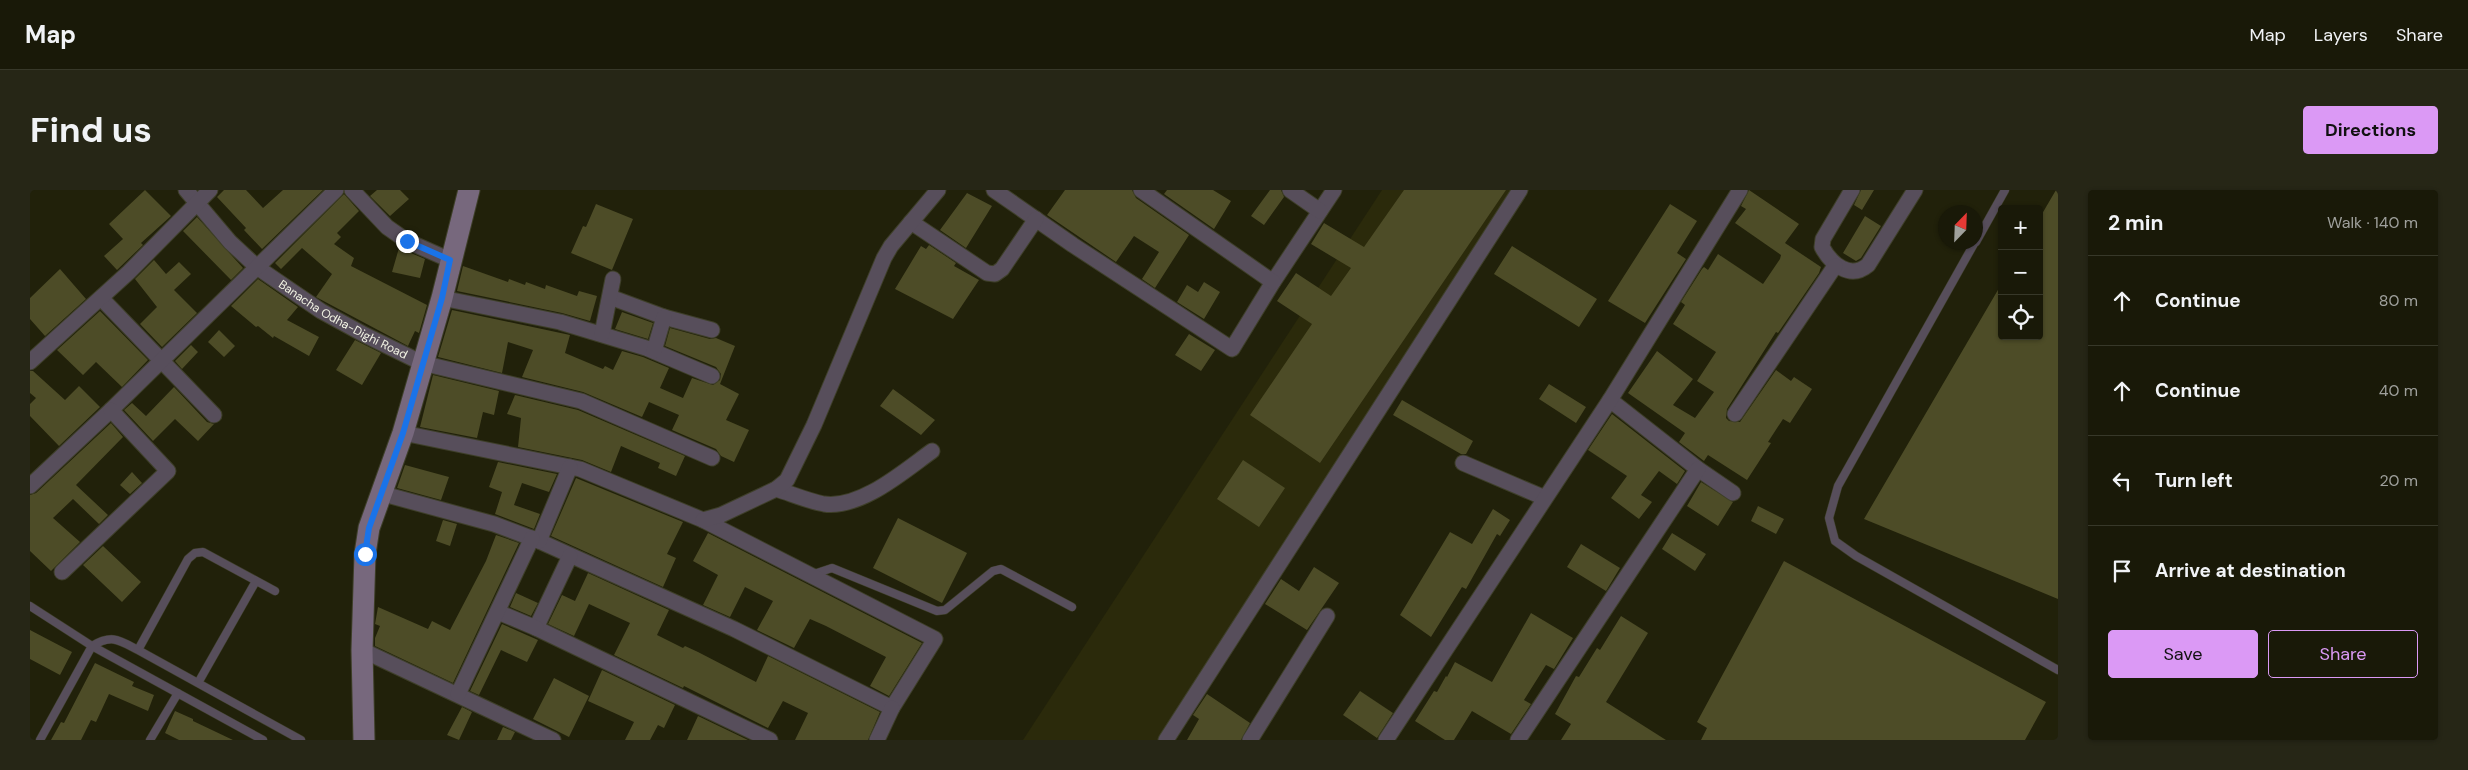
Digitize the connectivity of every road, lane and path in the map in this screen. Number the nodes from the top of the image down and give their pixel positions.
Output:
1 (186, 190) edge
2 (210, 190) edge
3 (336, 190) edge
4 (352, 190) edge
5 (469, 190) edge
6 (938, 190) edge
7 (994, 190) edge
8 (1141, 190) edge
9 (1290, 190) edge
10 (1334, 190) edge
11 (1520, 190) edge
12 (1740, 190) edge
13 (1852, 190) edge
14 (1915, 190) edge
15 (2005, 190) edge
16 (1015, 195) edge
17 (196, 204) junction
18 (1320, 210) junction
19 (1036, 219) junction
20 (911, 222) junction
21 (1983, 228) edge
22 (1971, 250) edge
23 (450, 260) junction
24 (1835, 266) junction
25 (258, 268) junction
26 (613, 279) dead end
27 (1273, 282) junction
28 (610, 297) junction
29 (101, 298) junction
30 (442, 298) junction
31 (664, 317) junction
32 (712, 330) dead end
33 (602, 334) junction
34 (654, 351) junction
35 (160, 360) junction
36 (30, 362) edge
37 (422, 363) junction
38 (712, 376) dead end
39 (1610, 400) junction
40 (111, 410) junction
41 (1735, 414) dead end
42 (214, 415) dead end
43 (403, 433) junction
44 (932, 451) dead end
45 (712, 458) dead end
46 (1463, 463) dead end
47 (570, 467) junction
48 (1698, 469) junction
49 (30, 486) edge
50 (776, 489) junction
51 (380, 492) junction
52 (1733, 493) dead end
53 (1545, 498) junction
54 (702, 520) junction
55 (535, 540) junction
56 (570, 556) junction
57 (62, 572) dead end
58 (811, 575) junction
59 (256, 581) junction
60 (275, 591) dead end
61 (30, 606) edge
62 (1072, 607) dead end
63 (498, 612) junction
64 (1327, 616) dead end
65 (536, 628) junction
66 (92, 646) junction
67 (138, 650) junction
68 (362, 650) junction
69 (2058, 670) edge
70 (198, 683) junction
71 (178, 693) junction
72 (458, 694) junction
73 (892, 708) junction
74 (251, 737) edge
75 (40, 740) edge
76 (150, 740) edge
77 (262, 740) edge
78 (301, 740) edge
79 (364, 740) edge
80 (553, 740) edge
81 (770, 740) edge
82 (876, 740) edge
83 (1166, 740) edge
84 (1250, 740) edge
85 (1386, 740) edge
86 (1518, 740) edge

1 - 17 street, Banacha Odha-Dighi Road
2 - 17 street
3 - 25 street
4 - 23 street
5 - 23 street
6 - 20 street
7 - 16 street
8 - 27 street
9 - 18 street
10 - 18 street
11 - 83 street
12 - 39 street
13 - 24 street
14 - 24 street
15 - 21 lane
16 - 19 street
17 - 25 street, Banacha Odha-Dighi Road
17 - 29 street
18 - 27 street
19 - 20 street
19 - 27 street
20 - 50 street
22 - 69 lane
23 - 30 street
24 - 41 street
25 - 35 street
25 - 37 street, Banacha Odha-Dighi Road
26 - 28 street
28 - 31 street
28 - 33 street
29 - 35 street
29 - 36 street
30 - 33 street
30 - 37 street
31 - 32 street
31 - 34 street
33 - 34 street
34 - 38 street
35 - 40 street
35 - 42 street
37 - 43 street, Banacha Odha-Dighi Road
37 - 45 street
39 - 48 street
39 - 53 street
40 - 49 street
40 - 57 street
43 - 47 street
43 - 51 street, Banacha Odha-Dighi Road
44 - 50 street
46 - 53 street
47 - 54 street
47 - 55 street
48 - 52 street
48 - 86 street
50 - 54 street
51 - 55 street
51 - 68 street, Banacha Odha-Dighi Road
53 - 85 street
54 - 58 street
55 - 56 street
55 - 63 street
56 - 65 street
56 - 73 street
58 - 62 lane
58 - 73 street
59 - 60 lane
59 - 67 lane
59 - 70 lane
61 - 66 lane
63 - 65 street
63 - 72 street
64 - 84 street
65 - 81 street
66 - 67 lane
66 - 71 lane
66 - 75 lane
67 - 70 lane
68 - 72 street
68 - 79 street, Banacha Odha-Dighi Road
70 - 78 lane
71 - 74 lane
71 - 76 lane
72 - 80 street
73 - 82 street
74 - 77 lane

